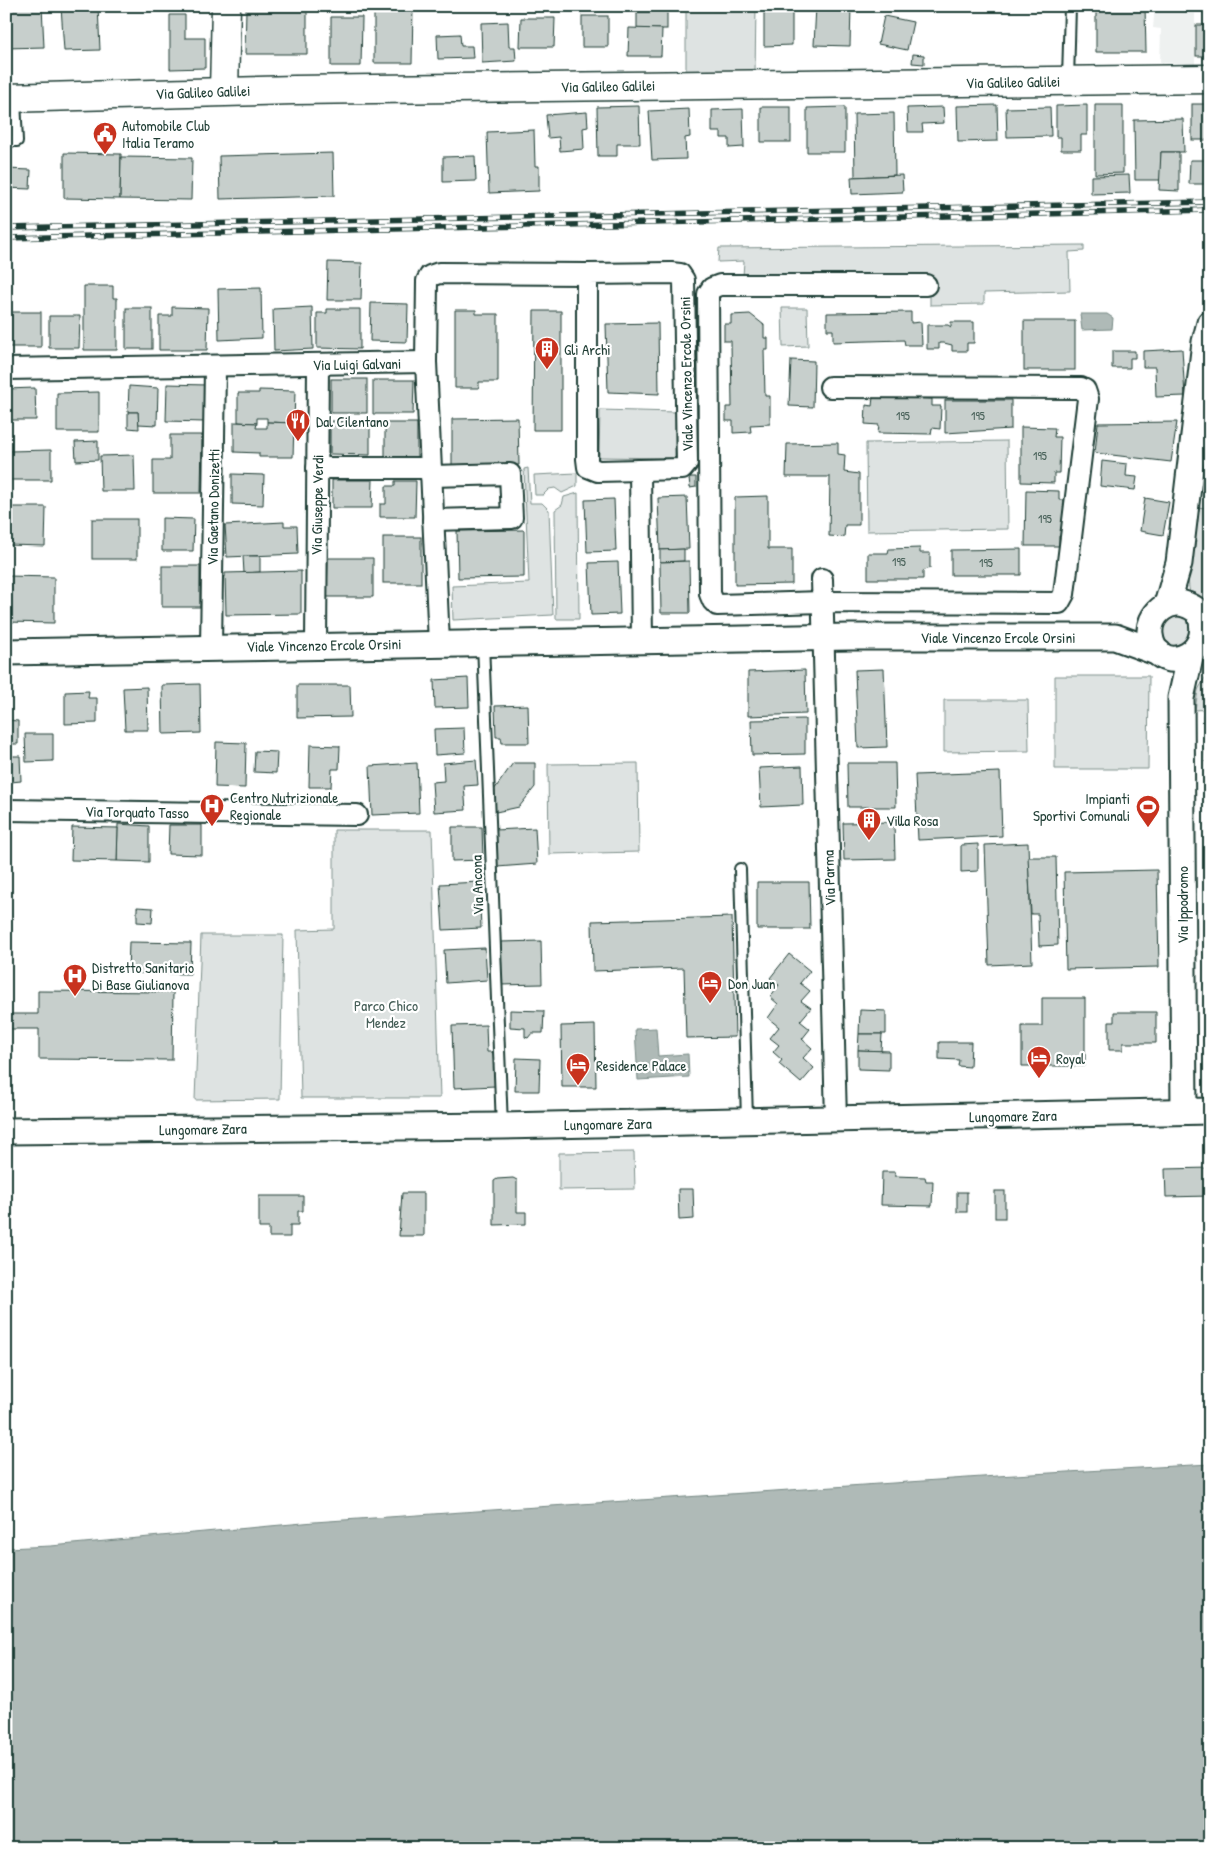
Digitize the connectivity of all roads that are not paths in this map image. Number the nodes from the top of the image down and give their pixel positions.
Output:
1 (226, 6) edge
2 (1070, 6) edge
3 (1210, 79) edge
4 (1068, 81) junction
5 (224, 91) junction
6 (11, 98) edge
7 (6, 142) edge
8 (587, 274) junction
9 (926, 285) dead end
10 (1210, 323) edge
11 (426, 362) junction
12 (318, 365) junction
13 (215, 367) junction
14 (6, 369) edge
15 (830, 387) dead end
16 (317, 468) junction
17 (640, 470) junction
18 (431, 472) junction
19 (433, 520) junction
20 (822, 579) dead end
21 (822, 602) junction
22 (1183, 612) edge
23 (822, 637) junction
24 (1115, 637) junction
25 (642, 640) junction
26 (438, 643) junction
27 (483, 643) junction
28 (316, 645) junction
29 (211, 647) junction
30 (6, 652) edge
31 (1184, 653) edge
32 (6, 810) edge
33 (357, 815) dead end
34 (740, 869) dead end
35 (1184, 1111) junction
36 (1210, 1111) edge
37 (836, 1120) junction
38 (747, 1122) junction
39 (502, 1126) junction
40 (6, 1131) edge

1 - 5 main road
2 - 4 lane
3 - 4 main road, Via Galileo Galilei
4 - 5 main road, Via Galileo Galilei
5 - 6 main road, Via Galileo Galilei
6 - 7 lane
8 - 11 street
8 - 17 street, Viale Vincenzo Ercole Orsini
8 - 17 street, Viale Vincenzo Ercole Orsini
9 - 21 street
10 - 22 street, Via Ippodromo
11 - 12 street, Via Luigi Galvani
11 - 18 street
12 - 13 street, Via Luigi Galvani
12 - 16 street, Via Giuseppe Verdi
13 - 14 street, Via Luigi Galvani
13 - 29 street, Via Gaetano Donizetti
15 - 21 street
16 - 18 street
16 - 28 street, Via Giuseppe Verdi
17 - 25 street
18 - 19 street
18 - 19 street
19 - 26 street
20 - 21 street, Via Parma
21 - 23 street, Via Parma
22 - 24 street
22 - 31 street, Via Ippodromo
22 - 31 street, Via Ippodromo
23 - 24 street, Viale Vincenzo Ercole Orsini
23 - 25 street, Viale Vincenzo Ercole Orsini
23 - 37 street, Via Parma
24 - 31 street
25 - 27 street, Viale Vincenzo Ercole Orsini
26 - 27 street, Viale Vincenzo Ercole Orsini
26 - 28 street, Viale Vincenzo Ercole Orsini
27 - 39 lane, Via Ancona
28 - 29 street, Viale Vincenzo Ercole Orsini
29 - 30 street, Viale Vincenzo Ercole Orsini
31 - 35 street, Via Ippodromo
32 - 33 street, Via Torquato Tasso
34 - 38 lane
35 - 36 street, Lungomare Zara
35 - 37 street, Lungomare Zara
37 - 38 street, Lungomare Zara
38 - 39 street, Lungomare Zara
39 - 40 street, Lungomare Zara

